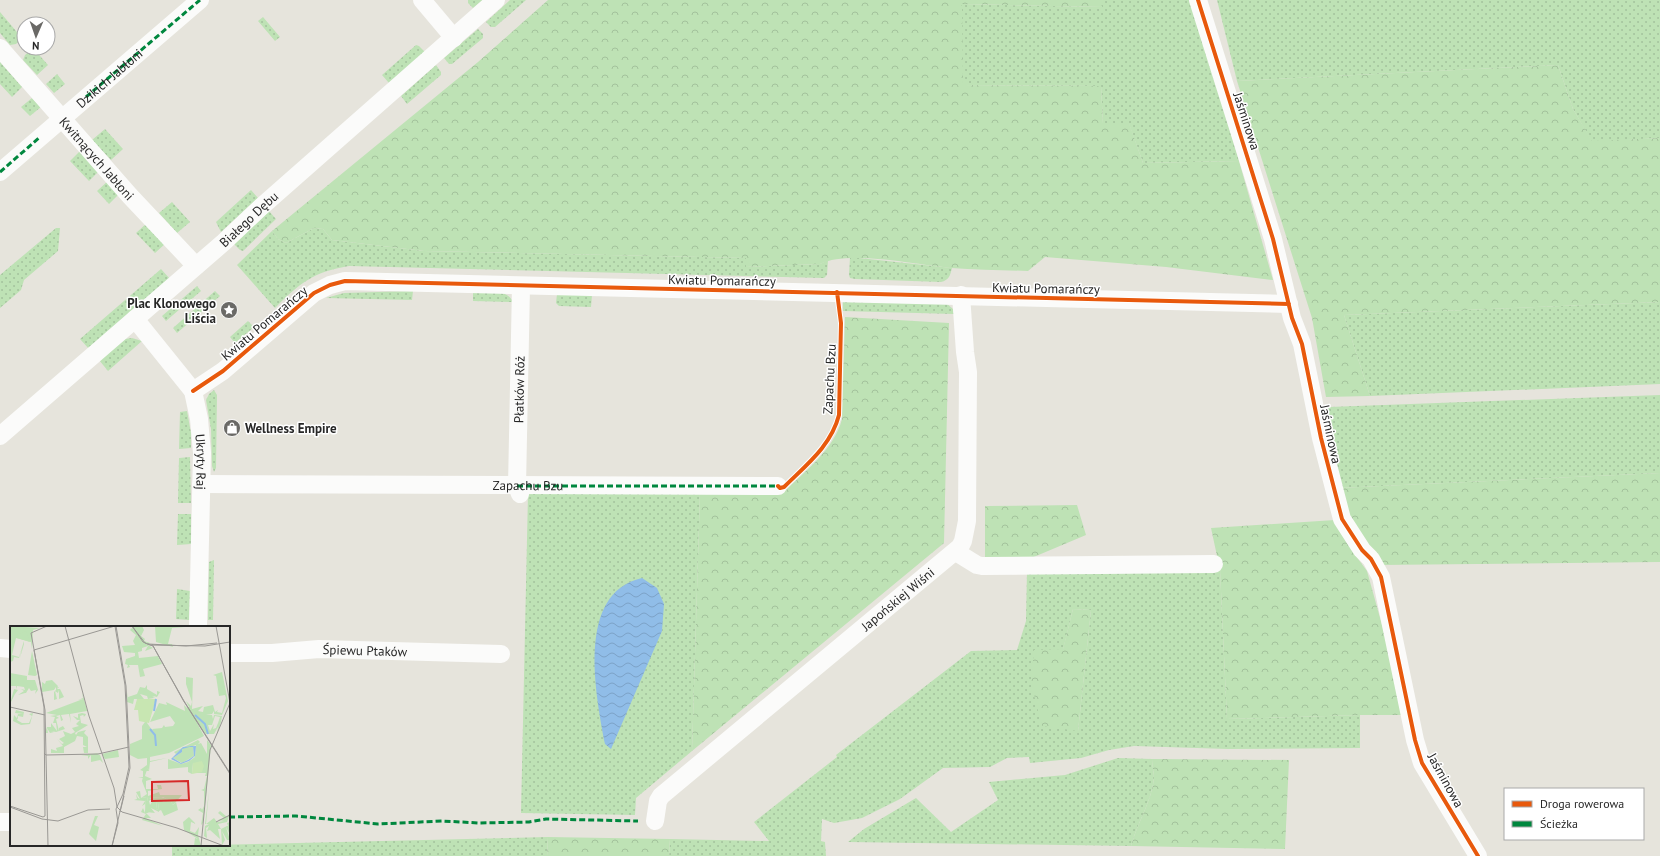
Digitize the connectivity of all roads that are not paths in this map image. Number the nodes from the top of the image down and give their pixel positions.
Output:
1 (200, 0) edge
2 (422, 0) edge
3 (496, 0) edge
4 (1198, 0) edge
5 (454, 38) junction
6 (0, 48) edge
7 (62, 118) junction
8 (0, 172) edge
9 (196, 266) junction
10 (521, 286) junction
11 (961, 295) junction
12 (1289, 304) junction
13 (135, 319) junction
14 (193, 391) junction
15 (0, 436) edge
16 (201, 484) junction
17 (778, 486) dead end
18 (518, 490) junction
19 (956, 552) junction
20 (1214, 564) dead end
21 (198, 626) edge
22 (230, 653) edge
23 (501, 654) dead end
24 (655, 822) dead end
25 (1478, 856) edge

1 - 7 street, Dzikich Jabłoni
2 - 5 street
3 - 5 street, Białego Dębu
4 - 12 street, Jaśminowa
5 - 9 street, Białego Dębu
6 - 7 street, Kwitnących Jabłoni
7 - 8 street, Dzikich Jabłoni
7 - 9 street, Kwitnących Jabłoni
9 - 13 street, Białego Dębu
10 - 11 street, Kwiatu Pomarańczy
10 - 14 street, Kwiatu Pomarańczy
10 - 18 street, Płatków Róż
11 - 12 street, Kwiatu Pomarańczy
11 - 19 street, Japońskiej Wiśni
12 - 25 street, Jaśminowa
13 - 14 street, Ukryty Raj
13 - 15 street, Białego Dębu
14 - 16 street, Ukryty Raj
16 - 18 street, Zapachu Bzu
16 - 21 street, Ukryty Raj
17 - 18 street, Zapachu Bzu
19 - 20 street
19 - 24 street, Japońskiej Wiśni
22 - 23 street, Śpiewu Ptaków

